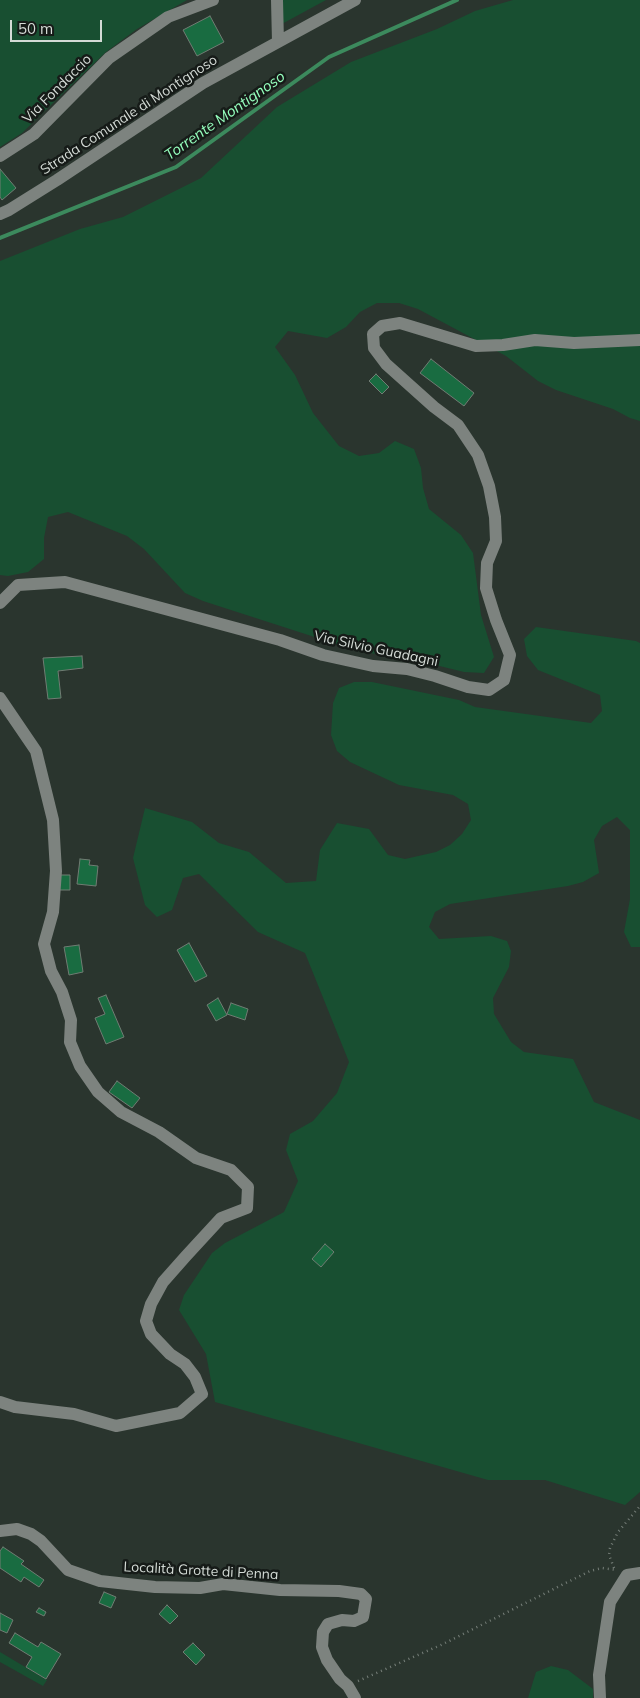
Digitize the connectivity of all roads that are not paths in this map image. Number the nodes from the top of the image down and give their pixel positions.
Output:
1 (213, 0) edge
2 (277, 0) edge
3 (355, 0) edge
4 (278, 42) junction
5 (0, 156) edge
6 (0, 214) edge
7 (640, 340) edge
8 (0, 603) edge
9 (0, 698) edge
10 (0, 1402) edge
11 (0, 1531) edge
12 (634, 1574) edge
13 (354, 1698) edge
14 (600, 1698) edge

1 - 5 street, Via Fondaccio
2 - 4 street
3 - 4 street, Strada Comunale di Montignoso
4 - 6 street, Strada Comunale di Montignoso
7 - 8 street, Via Silvio Guadagni
9 - 10 street
11 - 13 street, Località Grotte di Penna
12 - 14 street

